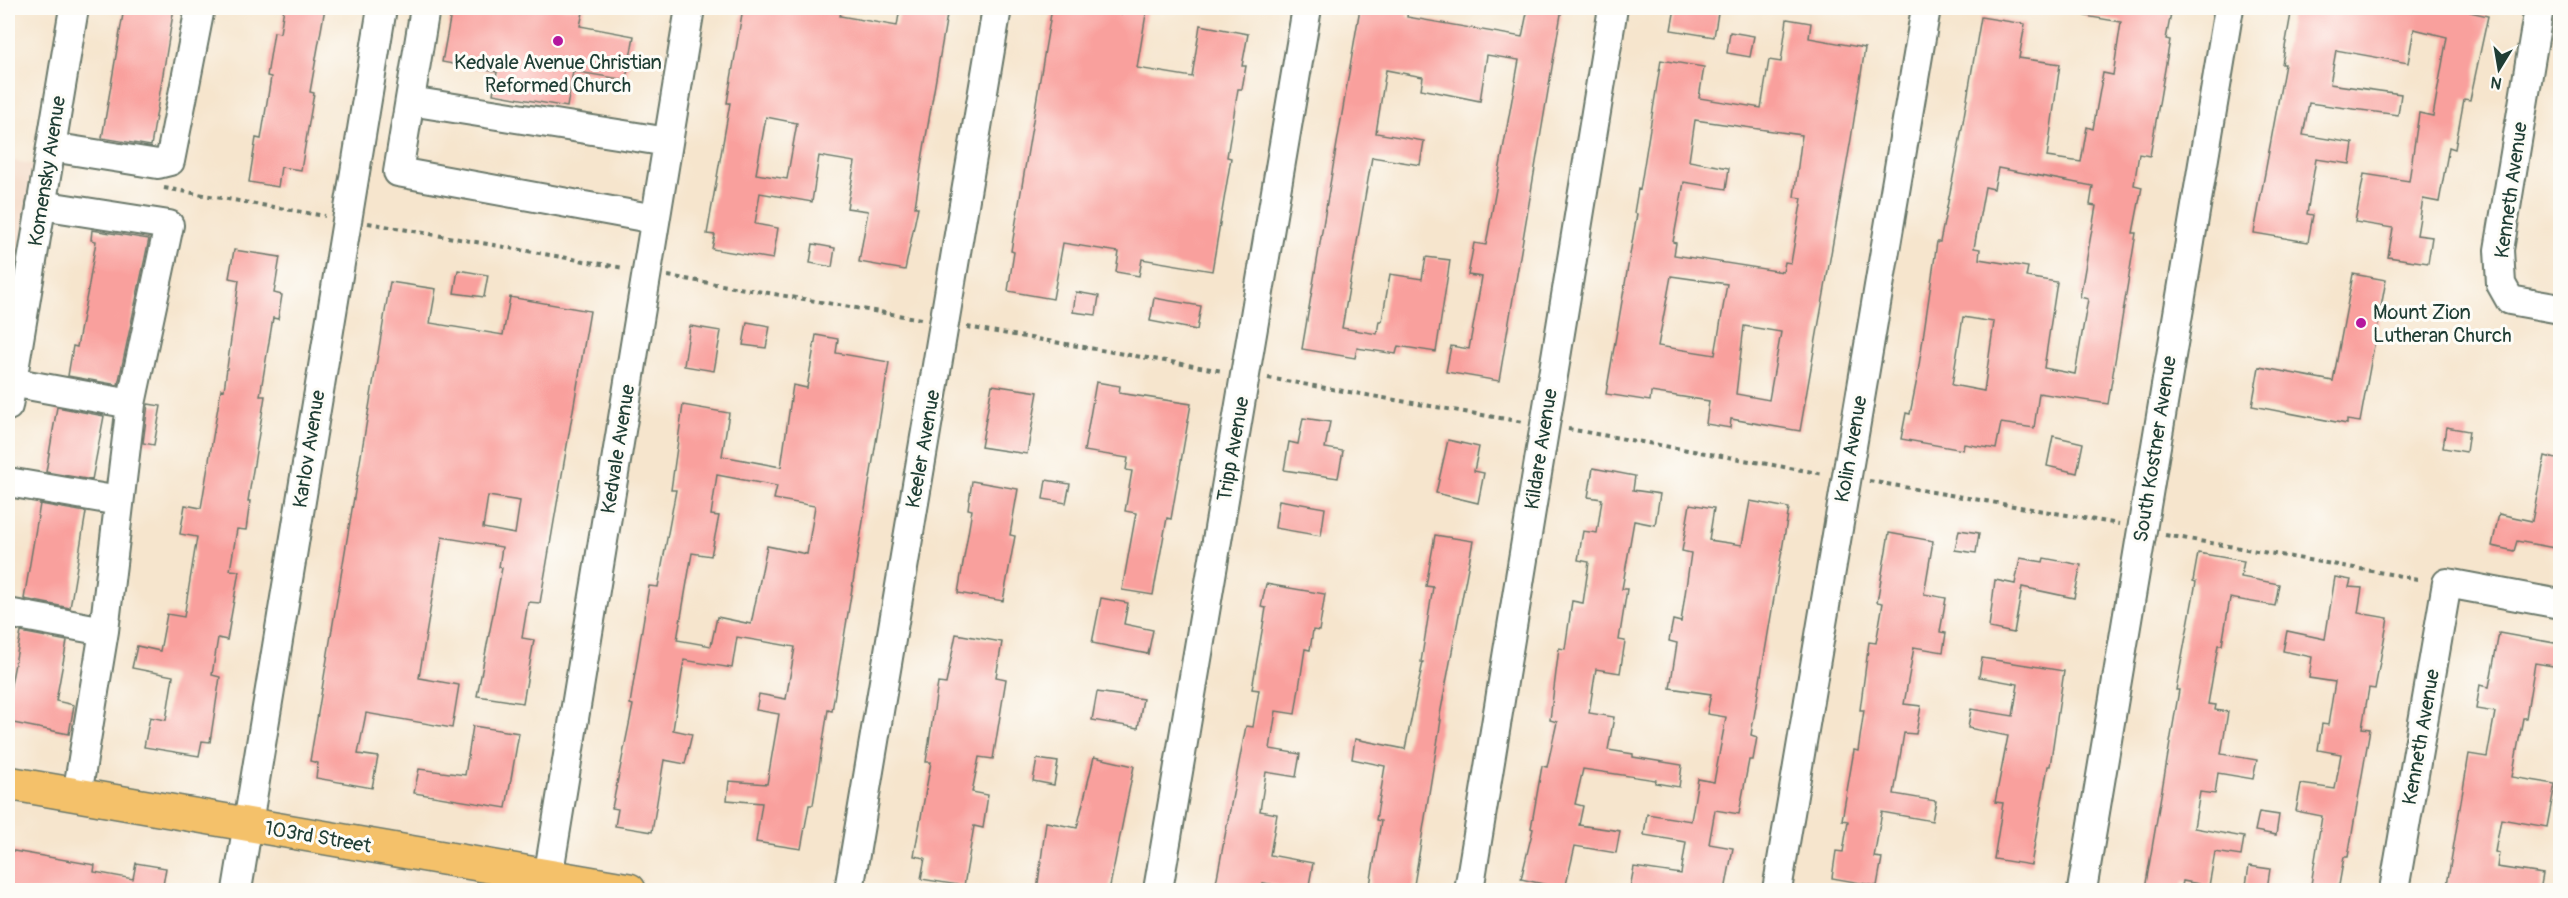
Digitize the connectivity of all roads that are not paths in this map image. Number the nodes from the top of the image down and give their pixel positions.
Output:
1 (71, 8) edge
2 (200, 8) edge
3 (382, 8) edge
4 (425, 8) edge
5 (690, 8) edge
6 (997, 8) edge
7 (1307, 8) edge
8 (1613, 8) edge
9 (1926, 8) edge
10 (2229, 8) edge
11 (2539, 8) edge
12 (410, 101) junction
13 (668, 142) junction
14 (51, 147) junction
15 (41, 205) junction
16 (655, 219) junction
17 (2560, 309) edge
18 (10, 394) edge
19 (131, 404) junction
20 (8, 482) edge
21 (119, 501) junction
22 (2560, 604) edge
23 (8, 613) edge
24 (104, 631) junction
25 (8, 783) edge
26 (77, 795) junction
27 (248, 824) junction
28 (547, 884) edge
29 (237, 891) edge
30 (629, 891) edge
31 (849, 891) edge
32 (1158, 891) edge
33 (1469, 891) edge
34 (1777, 891) edge
35 (2082, 891) edge
36 (2394, 891) edge

1 - 14 street, Komensky Avenue
2 - 14 street
3 - 27 street, Karlov Avenue
4 - 12 street
5 - 13 street, Kedvale Avenue
6 - 31 street, Keeler Avenue
7 - 32 street, Tripp Avenue
8 - 33 street, Kildare Avenue
9 - 34 street, Kolin Avenue
10 - 35 street, South Kostner Avenue
11 - 17 street, Kenneth Avenue
12 - 13 street
12 - 16 street
13 - 16 street, Kedvale Avenue
14 - 15 street, Komensky Avenue
15 - 18 street, Komensky Avenue
15 - 19 street
16 - 28 street, Kedvale Avenue
18 - 19 street
19 - 21 street
20 - 21 street
21 - 24 street
22 - 36 street, Kenneth Avenue
23 - 24 street
24 - 26 street
25 - 26 main road, 103rd Street
26 - 27 main road, 103rd Street
27 - 28 main road, 103rd Street
27 - 29 street, Karlov Avenue
28 - 30 main road, 103rd Street

